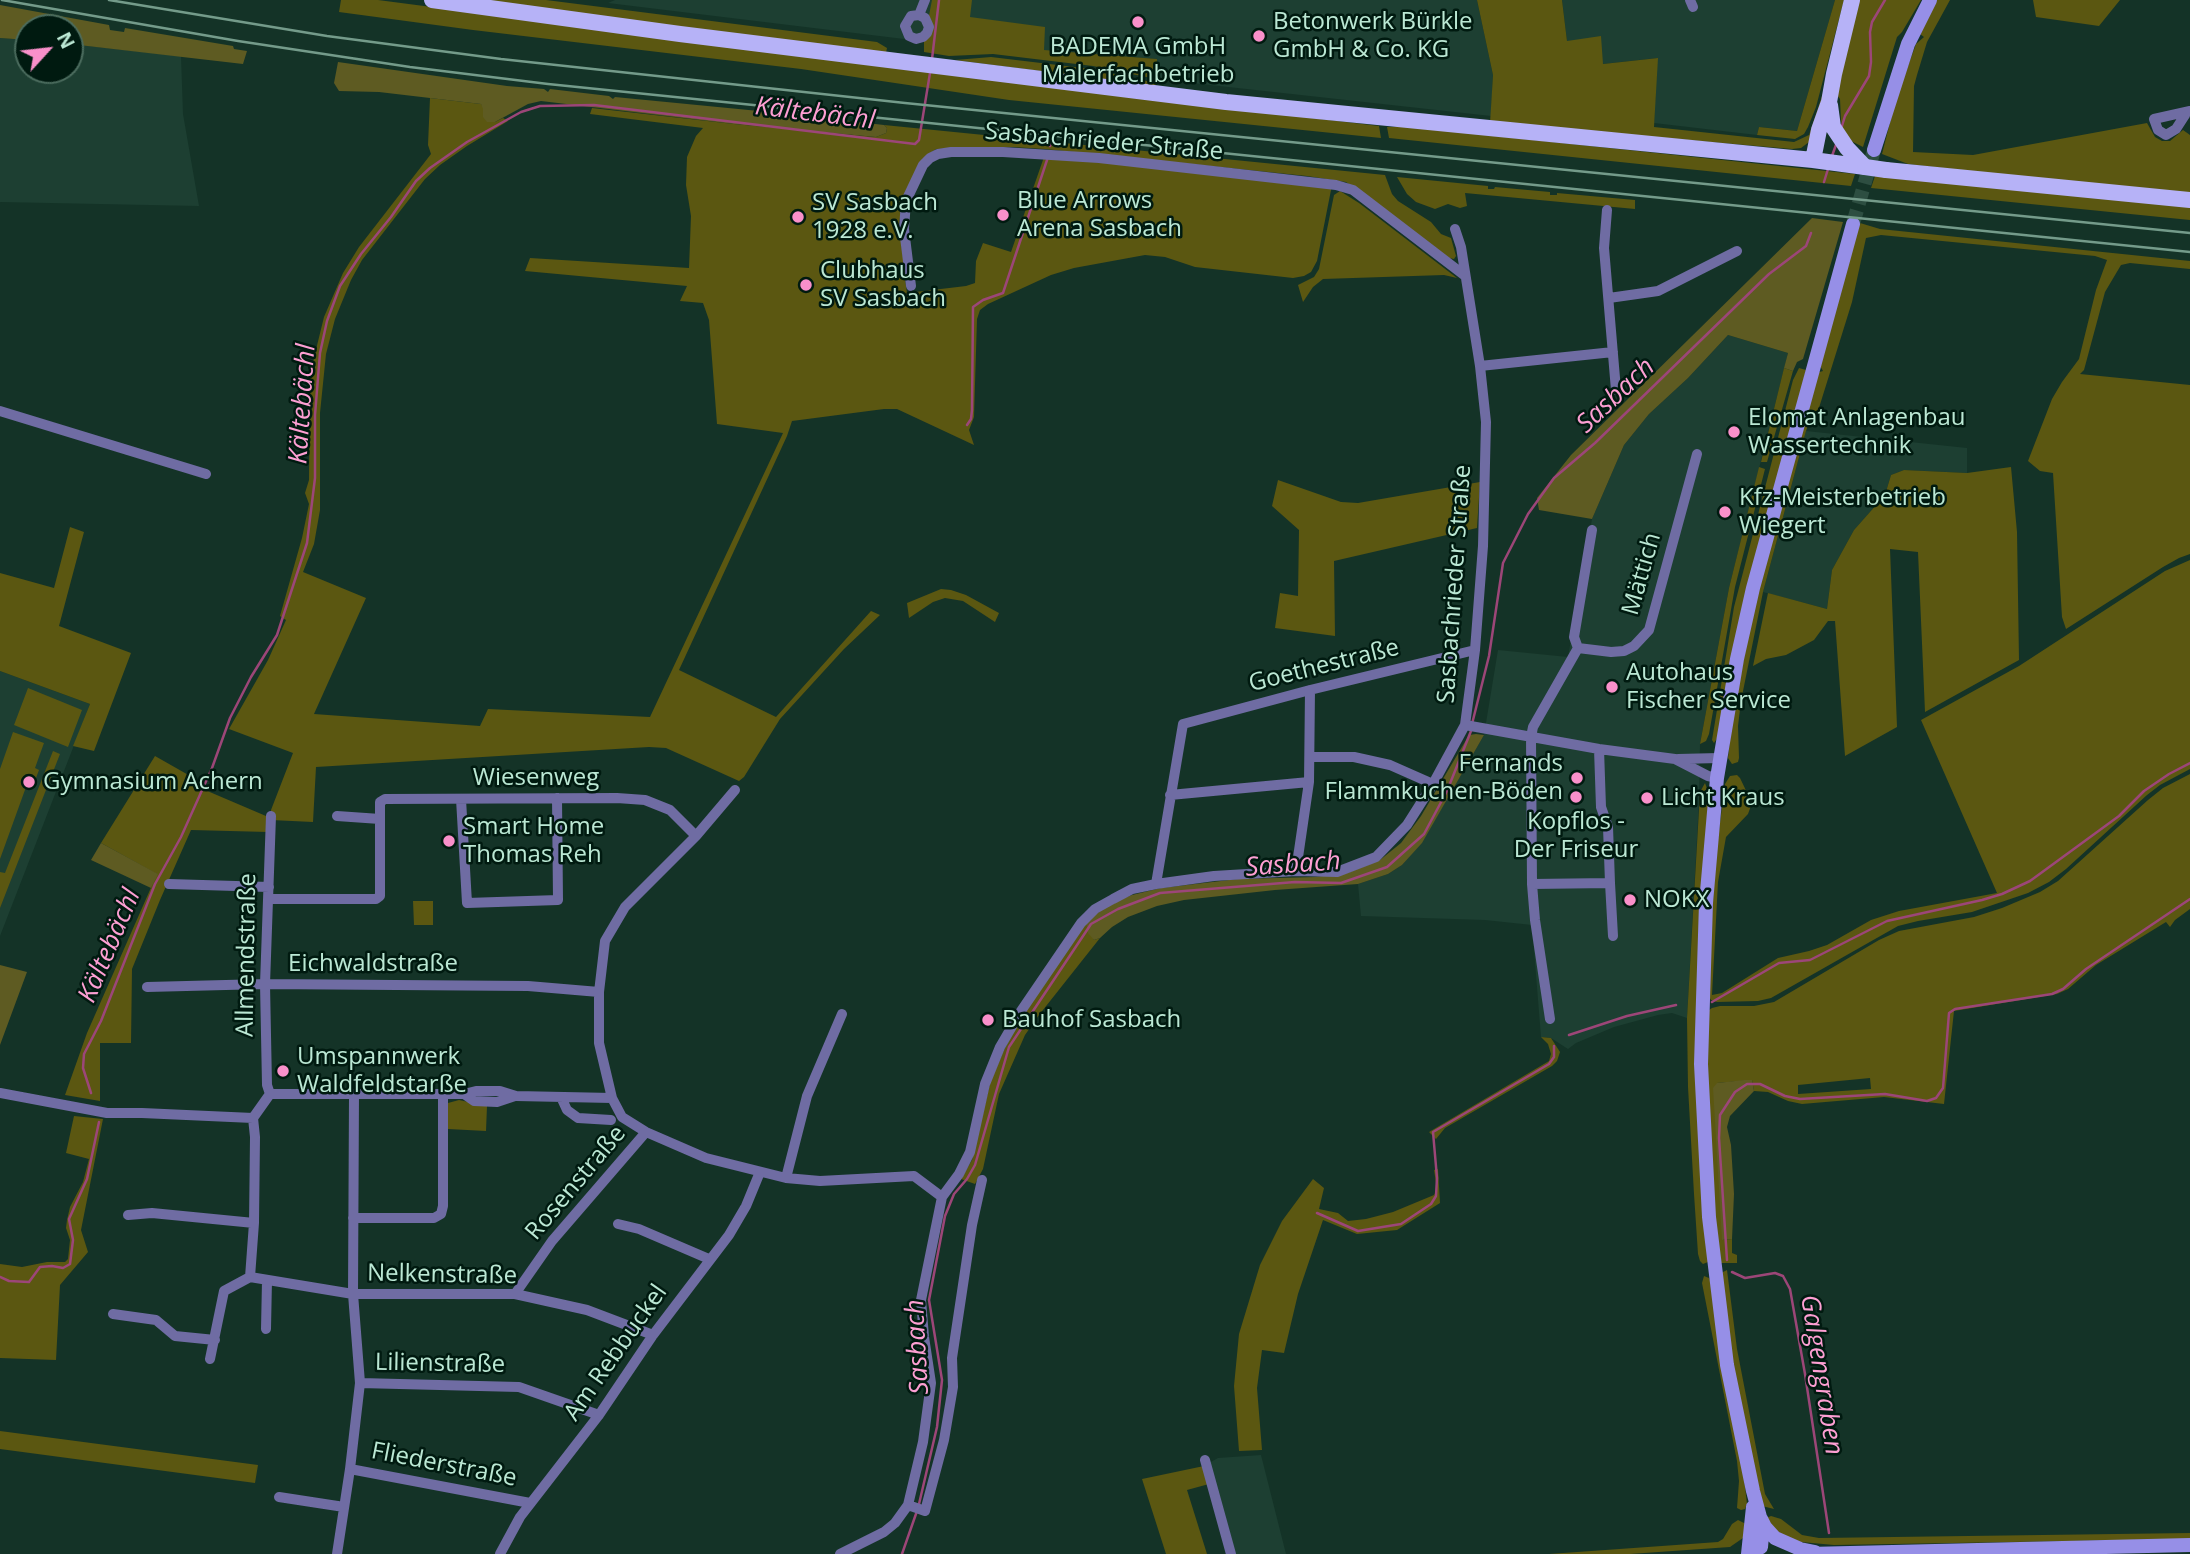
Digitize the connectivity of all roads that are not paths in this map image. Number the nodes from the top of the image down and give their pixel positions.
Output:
1 (432, 0) edge
2 (925, 0) edge
3 (1852, 0) edge
4 (1930, 0) edge
5 (919, 15) dead end
6 (1829, 102) junction
7 (1834, 129) junction
8 (1874, 150) tunnel mouth
9 (1821, 162) junction
10 (1865, 167) junction
11 (2190, 200) edge
12 (1607, 210) dead end
13 (1853, 224) tunnel mouth
14 (1455, 229) dead end
15 (1737, 251) dead end
16 (1464, 275) junction
17 (911, 286) dead end
18 (1609, 298) junction
19 (1614, 352) junction
20 (1480, 366) junction
21 (1616, 390) dead end
22 (0, 411) edge
23 (1697, 454) dead end
24 (206, 474) dead end
25 (1592, 530) dead end
26 (1578, 648) junction
27 (1475, 650) junction
28 (1310, 690) junction
29 (1467, 725) junction
30 (1531, 737) junction
31 (1599, 749) junction
32 (1311, 757) junction
33 (1719, 758) junction
34 (1675, 759) junction
35 (1717, 778) junction
36 (1309, 782) junction
37 (1433, 784) junction
38 (735, 790) dead end
39 (1170, 795) junction
40 (558, 798) junction
41 (461, 799) junction
42 (337, 816) dead end
43 (271, 817) dead end
44 (380, 819) junction
45 (696, 836) junction
46 (1296, 871) junction
47 (1610, 883) junction
48 (169, 884) dead end
49 (1156, 884) junction
50 (1532, 884) junction
51 (269, 887) junction
52 (268, 899) junction
53 (1613, 936) dead end
54 (265, 985) junction
55 (147, 986) dead end
56 (599, 992) junction
57 (842, 1014) dead end
58 (1550, 1019) dead end
59 (0, 1093) edge
60 (270, 1094) junction
61 (354, 1094) junction
62 (443, 1094) junction
63 (561, 1097) junction
64 (612, 1098) junction
65 (253, 1118) junction
66 (611, 1120) dead end
67 (646, 1132) junction
68 (760, 1172) junction
69 (786, 1178) junction
70 (982, 1180) dead end
71 (942, 1197) junction
72 (128, 1215) dead end
73 (353, 1218) junction
74 (254, 1223) junction
75 (618, 1224) dead end
76 (709, 1259) junction
77 (250, 1278) junction
78 (267, 1280) junction
79 (353, 1294) junction
80 (515, 1294) junction
81 (113, 1314) dead end
82 (266, 1329) dead end
83 (653, 1335) junction
84 (215, 1340) junction
85 (210, 1359) dead end
86 (360, 1383) junction
87 (598, 1415) junction
88 (1206, 1460) dead end
89 (350, 1469) junction
90 (1752, 1492) junction
91 (279, 1497) dead end
92 (530, 1503) junction
93 (344, 1507) junction
94 (914, 1507) junction
95 (1760, 1517) junction
96 (2190, 1545) edge
97 (337, 1554) edge
98 (500, 1554) edge
99 (839, 1554) edge
100 (1231, 1554) edge
101 (1749, 1554) edge
102 (1808, 1554) edge
103 (1827, 1554) edge

1 - 9 main road
2 - 5 street
3 - 6 main road
4 - 8 street
6 - 7 main road
6 - 9 main road
7 - 9 main road
7 - 10 main road
9 - 10 main road
10 - 11 main road, bridge
12 - 18 street
13 - 33 street
14 - 16 street, Sasbachrieder Straße
15 - 18 street
16 - 17 street, Sasbachrieder Straße
16 - 20 street, Sasbachrieder Straße
18 - 19 street
19 - 20 street
19 - 21 street
20 - 27 street, Sasbachrieder Straße
22 - 24 street
23 - 26 street, Mättich
25 - 26 street
26 - 30 street
27 - 28 street, Goethestraße
27 - 29 street, Sasbachrieder Straße
28 - 32 street
28 - 39 street, Goethestraße
29 - 30 street
29 - 37 street, Sasbachrieder Straße
30 - 31 street
30 - 50 street
31 - 34 street
31 - 47 street
32 - 36 street
32 - 37 street
33 - 34 street
33 - 35 street
34 - 35 street
35 - 90 street
36 - 39 street
36 - 46 street
37 - 46 street, Sasbachrieder Straße
38 - 45 street
39 - 49 street
40 - 41 street, Wiesenweg
40 - 41 street
40 - 45 street, Wiesenweg
41 - 44 street, Wiesenweg
42 - 44 street
43 - 51 street, Allmendstraße
44 - 52 street
45 - 56 street
46 - 49 street, Sasbachrieder Straße
47 - 50 street
47 - 53 street
48 - 51 street
49 - 71 street, Sasbachrieder Straße
50 - 58 street
51 - 52 street, Allmendstraße
52 - 54 street, Allmendstraße
54 - 55 street, Eichwaldstraße
54 - 56 street, Eichwaldstraße
54 - 60 street, Allmendstraße
56 - 64 street
57 - 69 street
59 - 65 street
60 - 61 street
60 - 65 street
61 - 62 street
61 - 73 street
62 - 63 street
62 - 73 street
63 - 64 street
63 - 66 street
64 - 67 street
65 - 74 street
67 - 68 street
67 - 80 street, Rosenstraße
68 - 69 street
68 - 76 street, Am Rebbuckel
69 - 71 street
70 - 94 street
71 - 94 street, Sasbachrieder Straße
72 - 74 street
73 - 79 street
74 - 77 street
75 - 76 street
76 - 83 street, Am Rebbuckel
77 - 78 street, Nelkenstraße
77 - 84 street
78 - 79 street, Nelkenstraße
78 - 82 street
79 - 80 street, Nelkenstraße
79 - 86 street
80 - 83 street, Nelkenstraße
81 - 84 street
83 - 87 street, Am Rebbuckel
84 - 85 street
86 - 87 street, Lilienstraße
86 - 89 street
87 - 92 street, Am Rebbuckel
88 - 100 street
89 - 92 street, Fliederstraße
89 - 93 street
90 - 95 street
90 - 101 street
91 - 93 street
92 - 98 street, Am Rebbuckel
93 - 97 street
94 - 99 street, Sasbachrieder Straße
95 - 101 street
95 - 103 street
96 - 103 street
102 - 103 street

